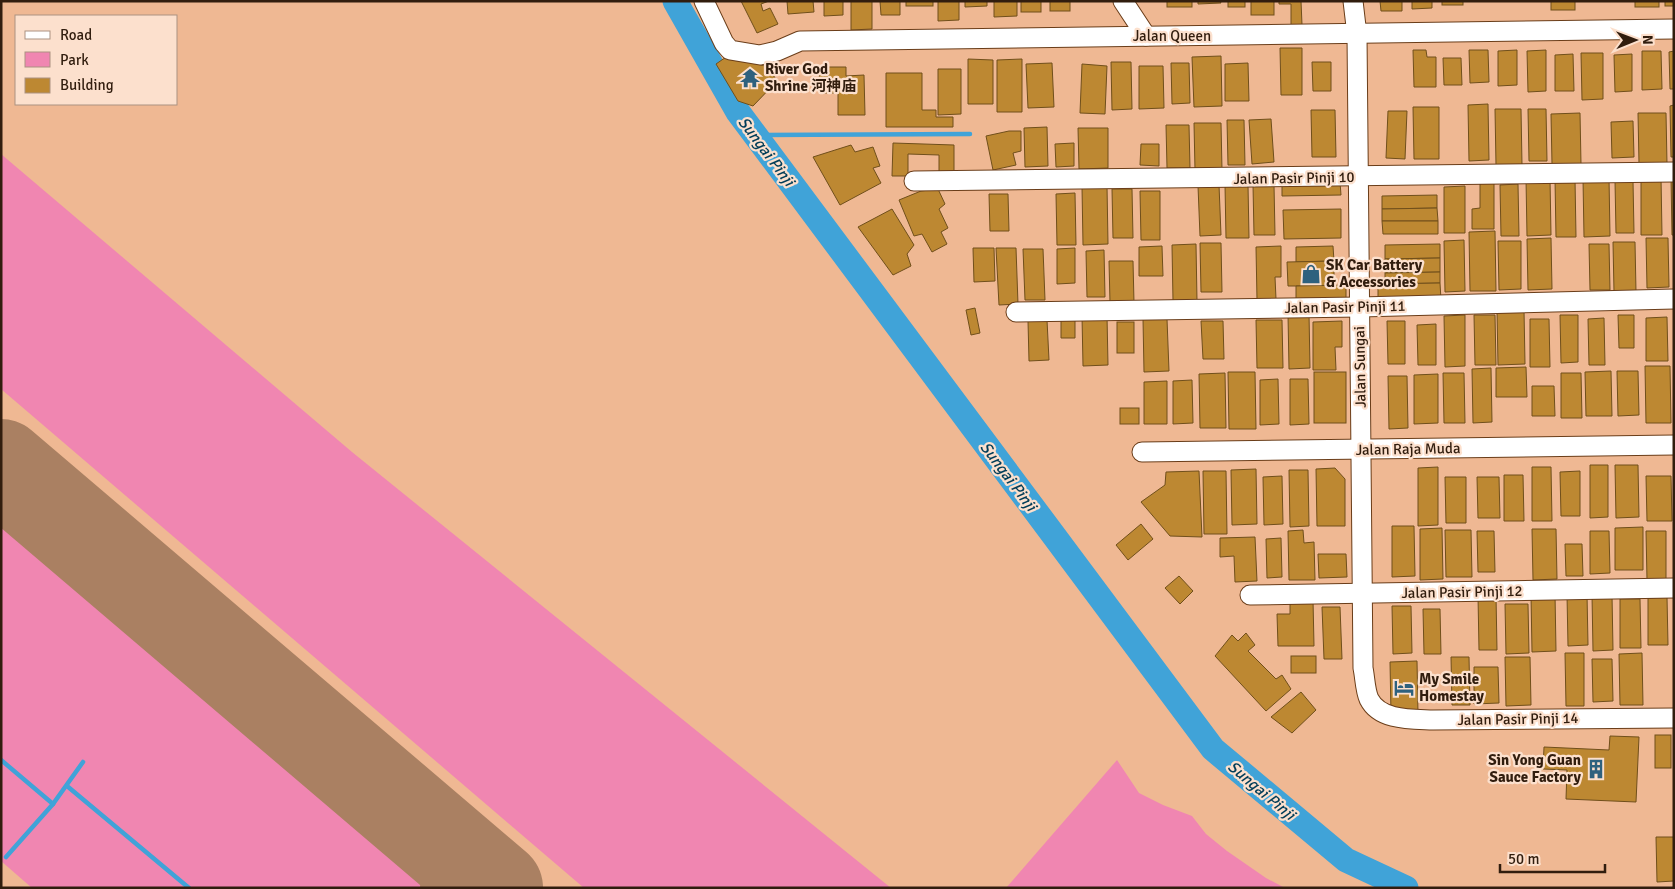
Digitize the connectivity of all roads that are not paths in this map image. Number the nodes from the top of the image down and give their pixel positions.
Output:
1 (704, 1) edge
2 (1123, 1) edge
3 (1353, 1) edge
4 (1674, 29) edge
5 (1357, 35) junction
6 (1146, 36) junction
7 (1674, 172) edge
8 (1358, 177) junction
9 (914, 181) dead end
10 (1674, 299) edge
11 (1360, 307) junction
12 (1016, 312) dead end
13 (1674, 445) edge
14 (1361, 450) junction
15 (1142, 452) dead end
16 (1674, 588) edge
17 (1362, 593) junction
18 (1250, 596) dead end
19 (1369, 698) joint
20 (1674, 718) edge

1 - 6 street, Jalan Queen
2 - 6 street
3 - 5 street, Jalan Sungai
4 - 5 street, Jalan Queen
5 - 6 street, Jalan Queen
5 - 8 street, Jalan Sungai
7 - 8 street, Jalan Pasir Pinji 10
8 - 9 street, Jalan Pasir Pinji 10
8 - 11 street, Jalan Sungai
10 - 11 street, Jalan Pasir Pinji 11
11 - 12 street, Jalan Pasir Pinji 11
11 - 14 street, Jalan Sungai
13 - 14 street, Jalan Raja Muda
14 - 15 street, Jalan Raja Muda
14 - 17 street, Jalan Sungai
16 - 17 street, Jalan Pasir Pinji 12
17 - 18 street, Jalan Pasir Pinji 12
17 - 19 street, Jalan Sungai
19 - 20 street, Jalan Pasir Pinji 14

